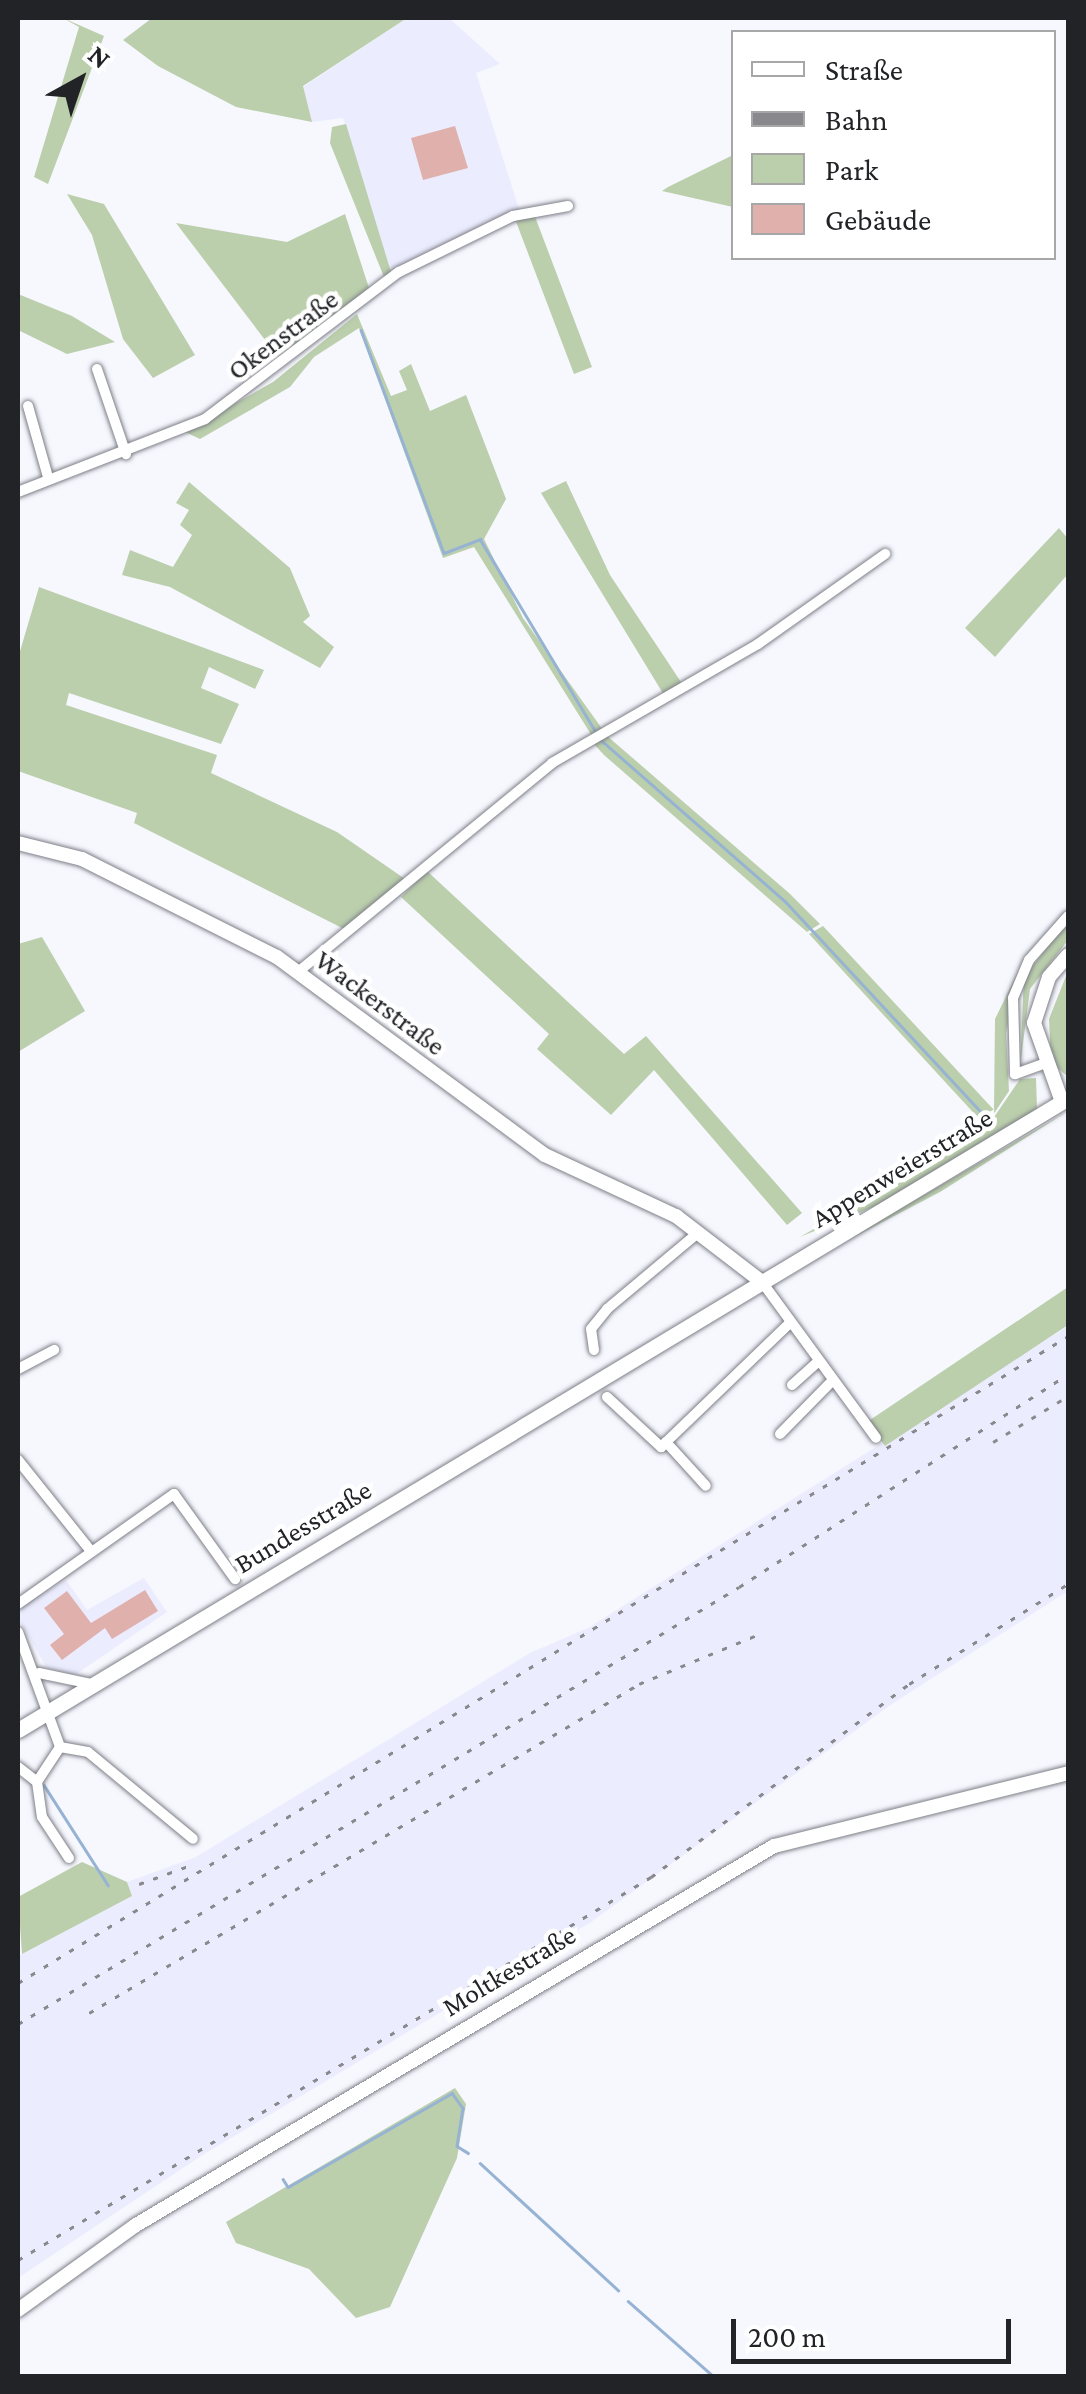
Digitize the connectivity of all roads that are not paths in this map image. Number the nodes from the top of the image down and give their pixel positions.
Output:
1 (568, 206) dead end
2 (97, 369) dead end
3 (28, 406) dead end
4 (126, 454) junction
5 (48, 477) junction
6 (18, 492) edge
7 (885, 554) dead end
8 (18, 843) edge
9 (1068, 916) edge
10 (1068, 954) edge
11 (298, 972) junction
12 (1043, 1064) junction
13 (1065, 1100) edge
14 (698, 1232) junction
15 (762, 1282) junction
16 (791, 1322) junction
17 (54, 1350) dead end
18 (594, 1350) dead end
19 (819, 1360) junction
20 (615, 1369) joint
21 (18, 1370) edge
22 (833, 1380) junction
23 (792, 1385) dead end
24 (607, 1397) dead end
25 (780, 1434) dead end
26 (876, 1438) dead end
27 (666, 1442) junction
28 (18, 1460) edge
29 (706, 1486) dead end
30 (91, 1552) junction
31 (235, 1579) dead end
32 (18, 1604) edge
33 (18, 1632) edge
34 (39, 1674) junction
35 (91, 1684) junction
36 (52, 1707) junction
37 (18, 1730) edge
38 (60, 1747) junction
39 (18, 1767) edge
40 (1068, 1773) edge
41 (37, 1782) junction
42 (193, 1839) dead end
43 (69, 1858) dead end
44 (18, 2310) edge

1 - 4 street, Okenstraße
2 - 4 street
3 - 5 street
4 - 5 street, Okenstraße
5 - 6 street, Okenstraße
7 - 11 street
8 - 11 street, Wackerstraße
9 - 12 street
10 - 12 street
11 - 14 street, Wackerstraße
12 - 13 street
13 - 15 main road, Appenweierstraße
14 - 15 street, Wackerstraße
14 - 18 street
15 - 16 street, Wackerstraße
15 - 20 main road, Appenweierstraße
16 - 19 street, Wackerstraße
16 - 27 street
17 - 21 street
19 - 22 street, Wackerstraße
19 - 23 street
20 - 35 main road, Bundesstraße
22 - 25 street
22 - 26 street, Wackerstraße
24 - 27 street
27 - 29 street
28 - 30 street
30 - 31 street
30 - 32 street
33 - 34 street
34 - 35 street
34 - 36 street
35 - 36 main road, Bundesstraße
36 - 37 main road, Bundesstraße
36 - 38 street
38 - 41 street
38 - 42 street
39 - 41 street
40 - 44 street, Moltkestraße
41 - 43 street

